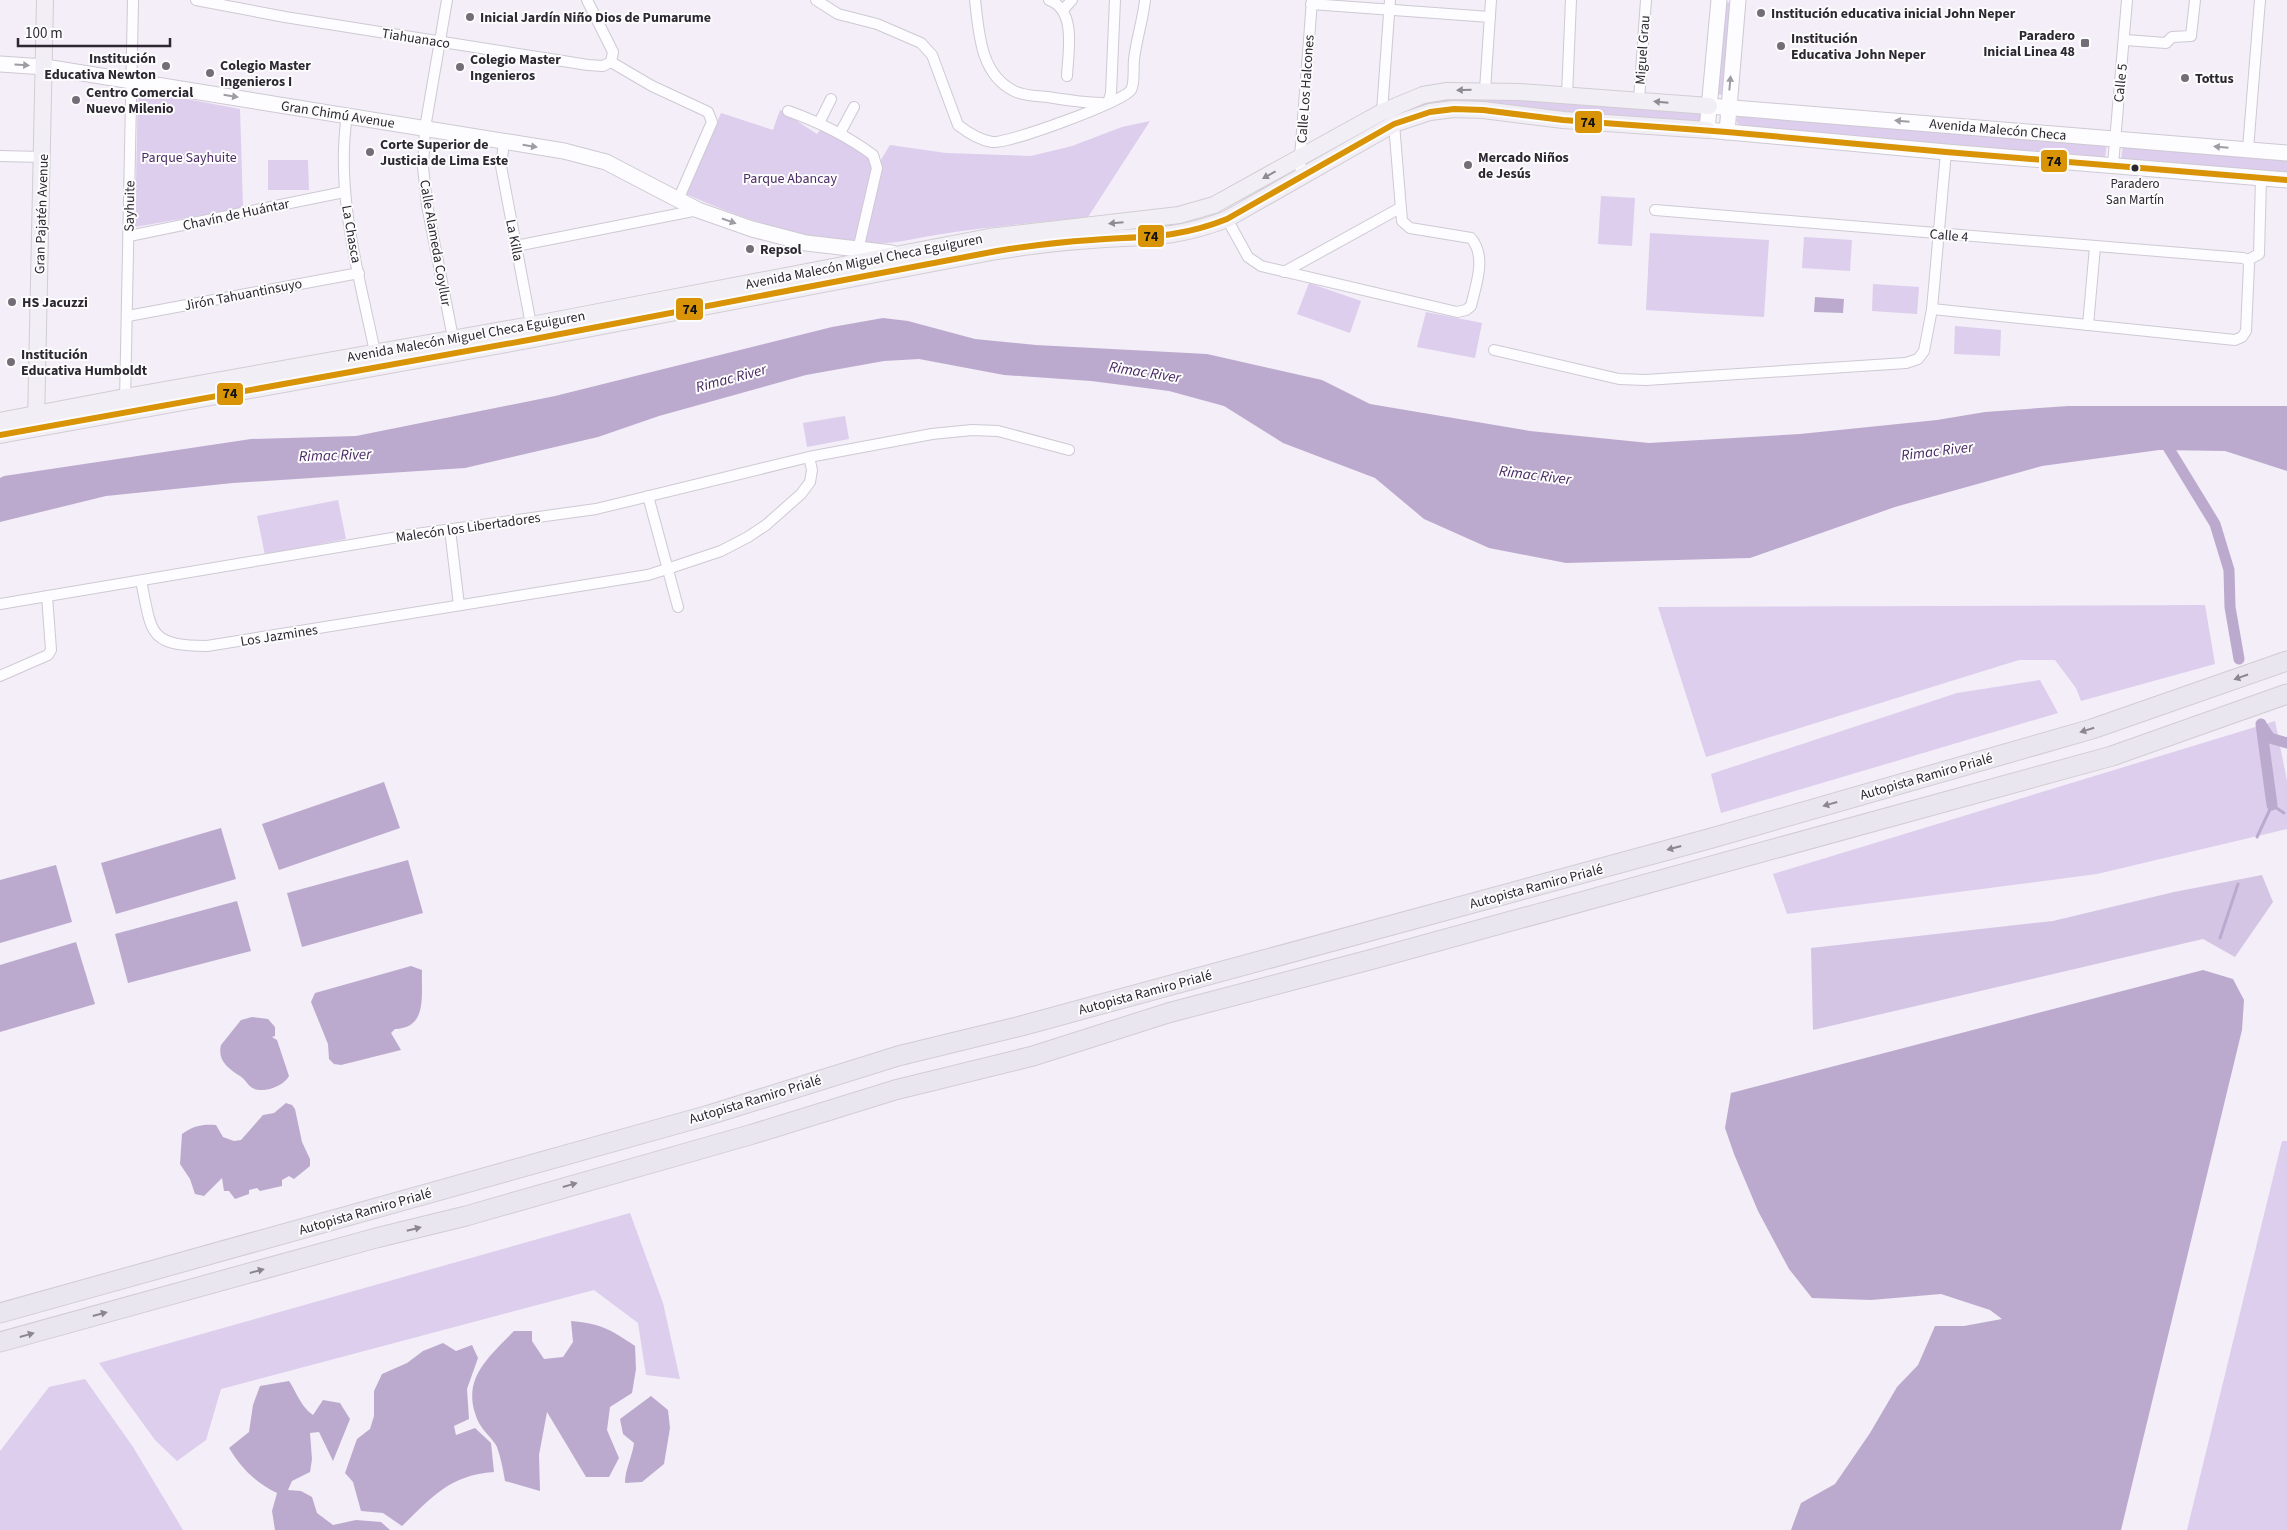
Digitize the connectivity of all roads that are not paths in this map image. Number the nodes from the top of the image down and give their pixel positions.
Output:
1 (45, 0) edge
2 (132, 0) edge
3 (196, 0) edge
4 (447, 0) edge
5 (587, 0) edge
6 (816, 0) edge
7 (975, 0) edge
8 (1072, 0) edge
9 (1115, 0) edge
10 (1145, 0) edge
11 (1491, 0) edge
12 (1571, 0) edge
13 (1646, 0) edge
14 (1719, 0) edge
15 (1738, 0) edge
16 (2127, 0) edge
17 (2196, 0) edge
18 (2260, 0) edge
19 (1311, 2) edge
20 (1057, 3) edge
21 (1390, 5) edge
22 (1490, 17) junction
23 (2124, 40) junction
24 (440, 42) junction
25 (611, 62) junction
26 (0, 64) edge
27 (45, 67) junction
28 (1067, 76) dead end
29 (130, 81) junction
30 (1485, 90) junction
31 (1567, 95) junction
32 (831, 100) dead end
33 (1639, 100) junction
34 (1108, 103) junction
35 (1710, 106) junction
36 (854, 107) dead end
37 (1728, 108) junction
38 (788, 111) dead end
39 (1382, 112) junction
40 (347, 115) junction
41 (819, 123) junction
42 (1394, 124) junction
43 (425, 128) junction
44 (1707, 130) junction
45 (1727, 132) junction
46 (840, 133) junction
47 (2115, 138) junction
48 (504, 142) junction
49 (2248, 149) junction
50 (1946, 152) junction
51 (2287, 153) edge
52 (0, 156) edge
53 (42, 157) junction
54 (1300, 158) junction
55 (2113, 165) junction
56 (1301, 178) junction
57 (2261, 178) junction
58 (2287, 180) edge
59 (344, 192) junction
60 (678, 200) junction
61 (1400, 208) junction
62 (698, 210) junction
63 (1655, 210) dead end
64 (1227, 218) junction
65 (1938, 234) junction
66 (129, 236) junction
67 (516, 246) junction
68 (2095, 246) junction
69 (858, 250) junction
70 (904, 254) junction
71 (959, 258) junction
72 (2246, 259) junction
73 (1284, 272) junction
74 (359, 273) junction
75 (1932, 309) junction
76 (128, 316) junction
77 (2088, 325) junction
78 (532, 332) junction
79 (453, 338) junction
80 (1494, 350) dead end
81 (374, 352) junction
82 (124, 404) junction
83 (0, 421) edge
84 (36, 421) junction
85 (0, 435) edge
86 (1069, 450) dead end
87 (809, 457) junction
88 (648, 496) junction
89 (450, 530) junction
90 (667, 569) junction
91 (141, 580) junction
92 (47, 596) junction
93 (0, 604) edge
94 (459, 606) junction
95 (678, 607) dead end
96 (2287, 661) edge
97 (0, 676) edge
98 (2287, 694) edge
99 (0, 1313) edge
100 (0, 1342) edge

1 - 27 main road, Gran Pajatén Avenue
2 - 29 street, Sayhuite
3 - 24 street, Tiahuanaco
4 - 24 street, Calle Alameda Coyllur
5 - 25 street
6 - 34 street
7 - 34 street
8 - 20 street
9 - 34 street
10 - 34 street
11 - 22 street
12 - 31 street
13 - 33 street, Miguel Grau
14 - 35 main road
37 -> 15 main road
16 - 23 street, Calle 5
17 - 23 street
18 - 49 street
19 - 21 street
19 - 54 street, Calle Los Halcones
20 - 28 street
21 - 22 street
21 - 39 street
22 - 30 street
23 - 47 street, Calle 5
24 - 25 street, Tiahuanaco
24 - 43 street, Calle Alameda Coyllur
25 - 60 street
26 -> 27 main road, Gran Chimú Avenue
27 - 29 main road, Gran Chimú Avenue
27 - 53 main road, Gran Pajatén Avenue
29 -> 40 main road, Gran Chimú Avenue
29 - 66 street, Sayhuite
30 - 31 main road, Avenida Malecón Miguel Checa Eguiguren
30 -> 39 main road, Avenida Malecón Miguel Checa Eguiguren
31 - 33 main road, Avenida Malecón Miguel Checa Eguiguren
32 - 41 street
35 -> 33 main road, Avenida Malecón Miguel Checa Eguiguren
35 - 37 main road, Avenida Malecón Checa
35 - 44 main road
36 - 46 street
37 - 45 main road
47 -> 37 main road, Avenida Malecón Checa
38 - 41 street
39 - 54 main road, Avenida Malecón Miguel Checa Eguiguren
40 - 43 main road, Gran Chimú Avenue
40 - 59 street, La Chasca
41 - 46 street
42 - 44 main road, Avenida Malecón Miguel Checa Eguiguren
42 - 56 main road, Avenida Malecón Miguel Checa Eguiguren
42 - 61 street
43 - 48 main road, Gran Chimú Avenue
43 - 79 street, Calle Alameda Coyllur
44 - 45 main road, Avenida Malecón Checa
45 - 50 main road, Avenida Malecón Checa
46 - 69 street
49 -> 47 main road, Avenida Malecón Checa
47 - 55 street, Calle 5
48 -> 60 main road, Gran Chimú Avenue
48 - 67 street, La Killa
49 - 51 main road, Avenida Malecón Checa
50 - 55 main road, Avenida Malecón Checa
50 - 65 street
52 - 53 street
53 - 84 main road, Gran Pajatén Avenue
54 - 56 street, Calle Los Halcones
54 -> 70 main road, Avenida Malecón Miguel Checa Eguiguren
55 - 57 main road, Avenida Malecón Checa
56 - 64 main road, Avenida Malecón Miguel Checa Eguiguren
57 - 58 main road, Avenida Malecón Checa
57 - 72 street
59 - 66 street, Chavín de Huántar
59 - 74 street, La Chasca
60 - 62 main road, Gran Chimú Avenue
61 - 73 street
61 - 73 street
62 - 67 street
62 -> 69 main road, Gran Chimú Avenue
63 - 65 street, Calle 4
64 - 71 main road, Avenida Malecón Miguel Checa Eguiguren
64 - 73 street
65 - 68 street, Calle 4
65 - 75 street
66 - 76 street, Sayhuite
67 - 78 street, La Killa
68 - 72 street, Calle 4
68 - 77 street
69 - 70 main road, Gran Chimú Avenue
70 - 71 main road, Gran Chimú Avenue
70 - 78 main road, Avenida Malecón Miguel Checa Eguiguren
71 - 78 main road, Avenida Malecón Miguel Checa Eguiguren
72 - 77 street
74 - 76 street, Jirón Tahuantinsuyo
74 - 81 street, La Chasca
75 - 77 street
75 - 80 street
76 - 82 street, Sayhuite
78 - 79 main road, Avenida Malecón Miguel Checa Eguiguren
78 - 82 main road, Avenida Malecón Miguel Checa Eguiguren
79 - 81 main road, Avenida Malecón Miguel Checa Eguiguren
81 - 82 main road, Avenida Malecón Miguel Checa Eguiguren
82 - 84 main road, Avenida Malecón Miguel Checa Eguiguren
83 - 84 main road, Avenida Malecón Miguel Checa Eguiguren
84 - 85 main road, Avenida Malecón Miguel Checa Eguiguren
86 - 87 street, Malecón los Libertadores
87 - 88 street, Malecón los Libertadores
87 - 90 street, Los Jazmines
88 - 89 street, Malecón los Libertadores
88 - 90 street
89 - 91 street, Malecón los Libertadores
89 - 94 street
90 - 94 street, Los Jazmines
90 - 95 street
91 - 92 street, Malecón los Libertadores
91 - 94 street, Los Jazmines
92 - 93 street, Malecón los Libertadores
92 - 97 street
96 -> 99 highway, Autopista Ramiro Prialé
100 -> 98 highway, Autopista Ramiro Prialé

